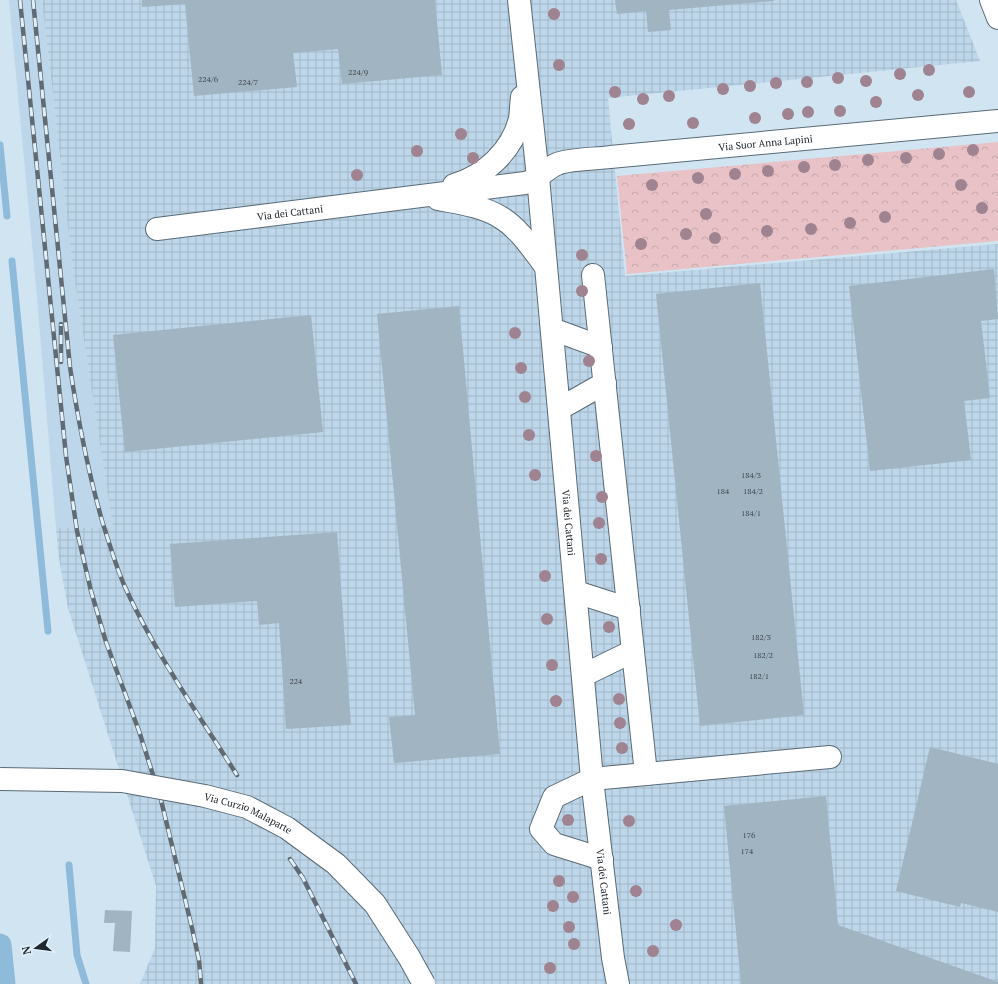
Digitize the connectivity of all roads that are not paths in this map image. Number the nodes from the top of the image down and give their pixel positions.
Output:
1 (519, 0) edge
2 (991, 0) edge
3 (998, 18) edge
4 (526, 70) junction
5 (998, 121) edge
6 (538, 177) junction
7 (423, 196) junction
8 (157, 229) dead end
9 (546, 267) junction
10 (593, 275) dead end
11 (552, 329) junction
12 (601, 347) junction
13 (605, 383) junction
14 (559, 410) junction
15 (576, 592) junction
16 (628, 609) junction
17 (633, 651) junction
18 (584, 675) junction
19 (830, 757) dead end
20 (646, 774) junction
21 (0, 779) edge
22 (592, 779) junction
23 (602, 859) junction
24 (424, 984) edge
25 (618, 984) edge

1 - 4 street, Via dei Cattani
2 - 3 street
4 - 6 street, Via dei Cattani
4 - 7 street, Via dei Cattani
5 - 6 street, Via Suor Anna Lapini
6 - 7 street, Via dei Cattani
6 - 9 street, Via dei Cattani
7 - 8 street, Via dei Cattani
7 - 9 street, Via dei Cattani
9 - 11 street, Via dei Cattani
10 - 12 street
11 - 12 street
11 - 14 street, Via dei Cattani
12 - 13 street
13 - 14 street
13 - 16 street
14 - 15 street, Via dei Cattani
15 - 16 street
15 - 18 street, Via dei Cattani
16 - 17 street
17 - 18 street
17 - 20 street
18 - 22 street, Via dei Cattani
19 - 20 street
20 - 22 street
21 - 24 street, Via Curzio Malaparte, bridge
22 - 23 street, Via dei Cattani
22 - 23 street
23 - 25 street, Via dei Cattani

